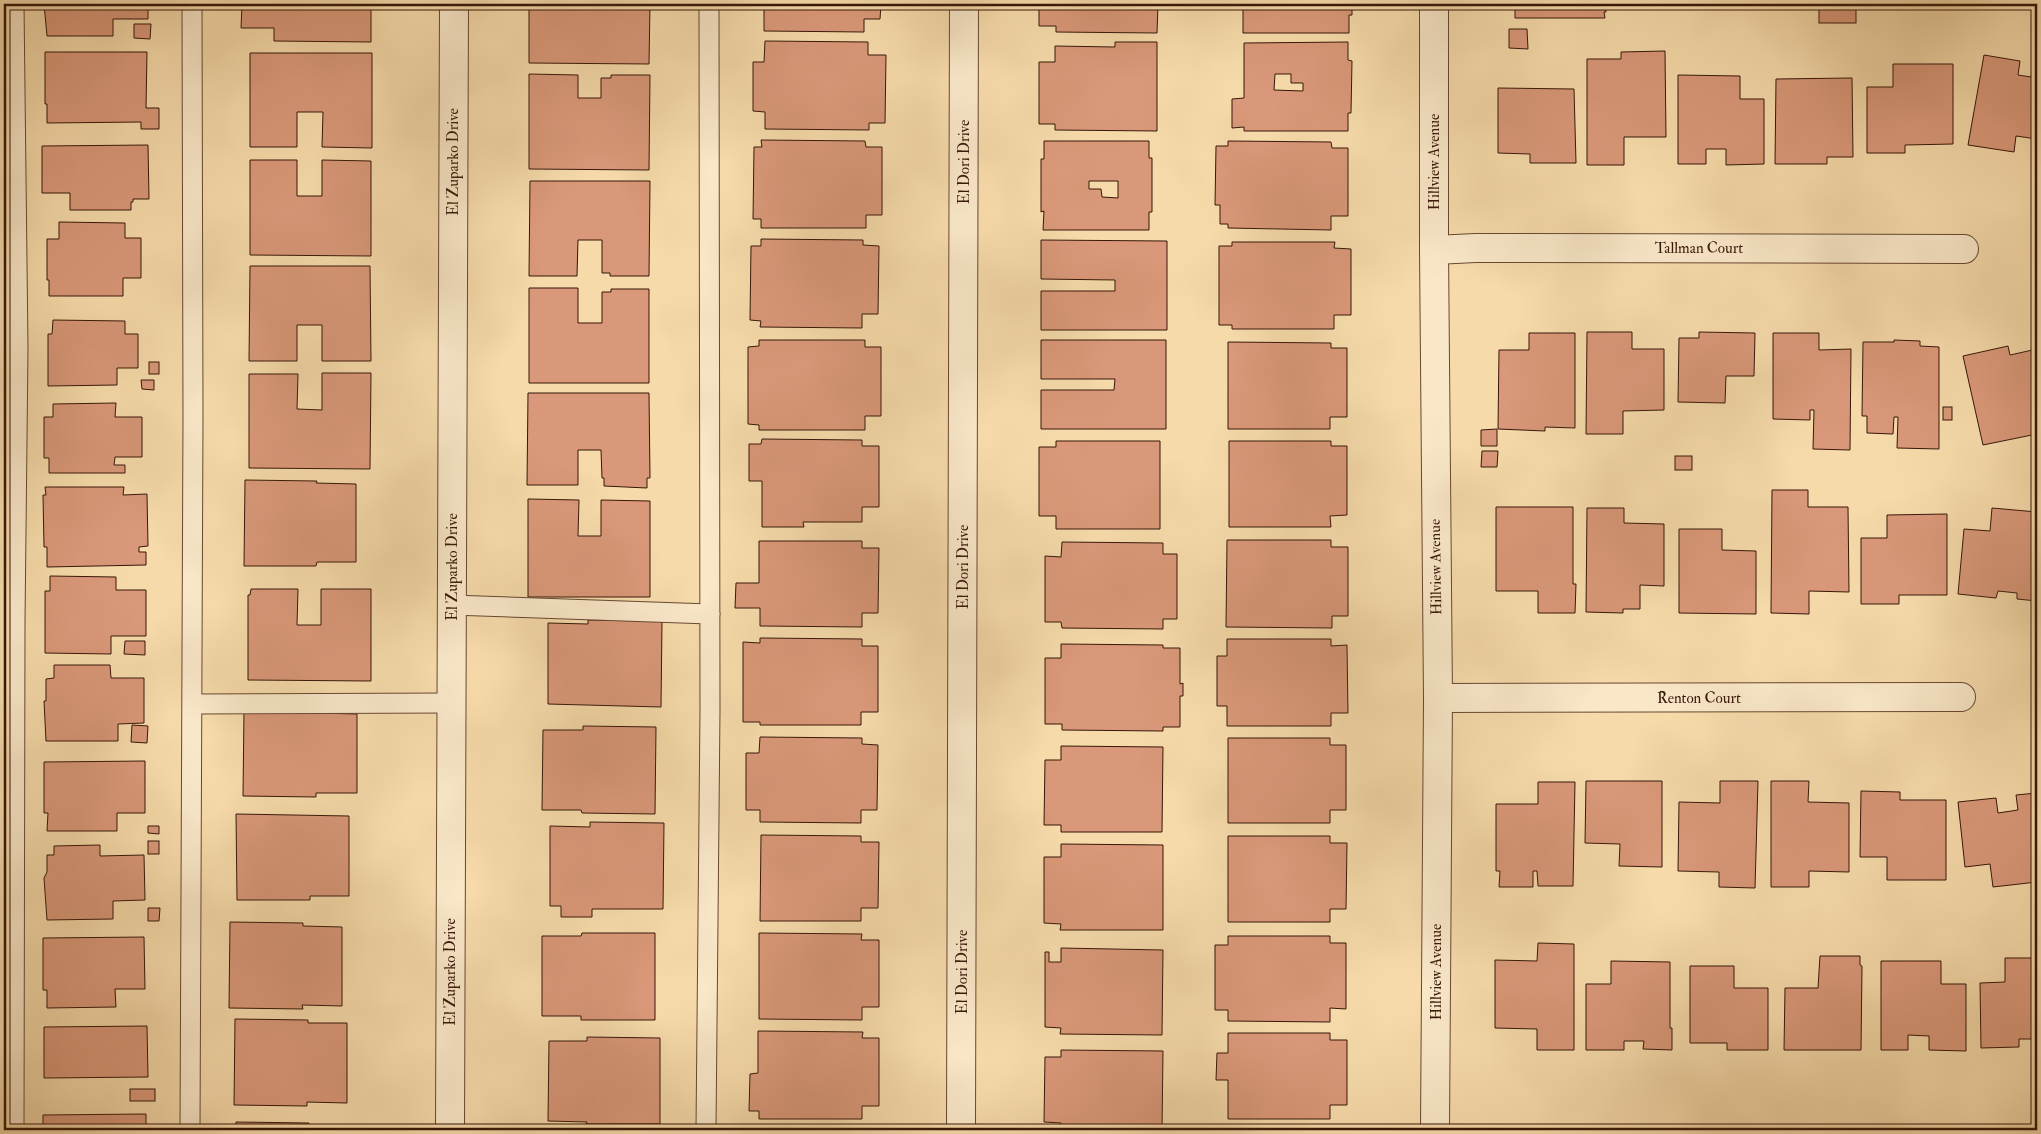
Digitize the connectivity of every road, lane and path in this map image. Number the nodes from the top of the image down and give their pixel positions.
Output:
1 (14, 4) edge
2 (192, 4) edge
3 (454, 4) edge
4 (709, 4) edge
5 (964, 4) edge
6 (1434, 4) edge
7 (9, 34) edge
8 (1964, 248) dead end
9 (1434, 250) junction
10 (11, 347) edge
11 (451, 605) junction
12 (710, 614) junction
13 (9, 622) edge
14 (1960, 697) dead end
15 (1438, 698) junction
16 (451, 703) junction
17 (193, 704) junction
18 (10, 903) edge
19 (14, 1130) edge
20 (190, 1130) edge
21 (450, 1130) edge
22 (706, 1130) edge
23 (961, 1130) edge
24 (1435, 1130) edge

1 - 7 lane
2 - 17 lane
3 - 11 street, El Zuparko Drive
4 - 12 lane
5 - 23 street, El Dori Drive
6 - 9 street, Hillview Avenue
7 - 10 lane
8 - 9 street, Tallman Court
9 - 15 street, Hillview Avenue
10 - 13 lane
11 - 12 lane
11 - 16 street, El Zuparko Drive
12 - 22 lane
13 - 18 lane
14 - 15 street, Renton Court
15 - 24 street, Hillview Avenue
16 - 17 lane
16 - 21 street, El Zuparko Drive
17 - 20 lane
18 - 19 lane

